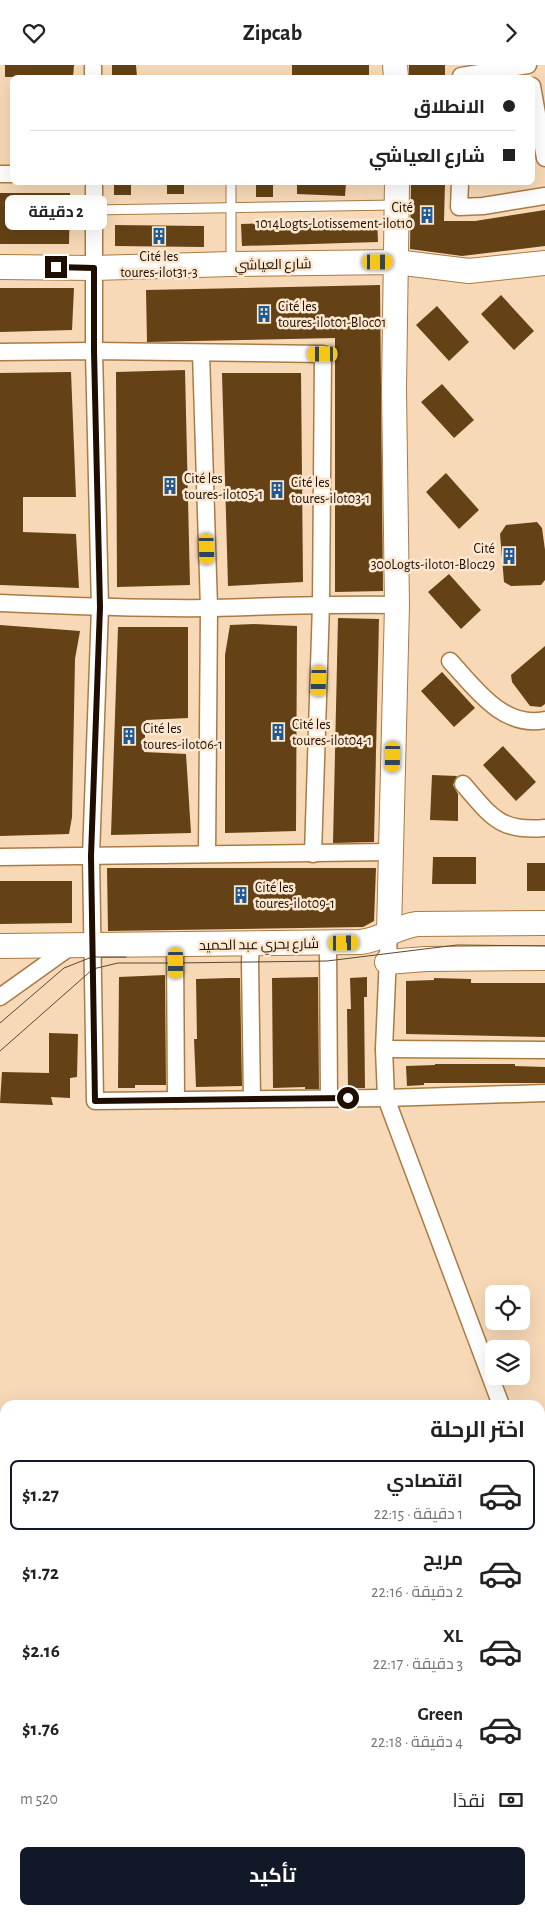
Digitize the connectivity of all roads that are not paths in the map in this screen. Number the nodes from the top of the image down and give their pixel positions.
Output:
1 (528, 65) edge
2 (461, 73) edge
3 (535, 103) edge
4 (545, 158) edge
5 (94, 185) edge
6 (231, 185) edge
7 (460, 185) edge
8 (397, 194) edge
9 (545, 196) edge
10 (231, 209) junction
11 (94, 210) junction
12 (396, 262) junction
13 (545, 263) edge
14 (231, 264) junction
15 (0, 267) edge
16 (94, 268) junction
17 (94, 351) junction
18 (0, 352) edge
19 (201, 353) junction
20 (0, 603) edge
21 (321, 604) junction
22 (397, 605) junction
23 (100, 607) junction
24 (209, 608) junction
25 (450, 661) dead end
26 (545, 721) edge
27 (463, 784) dead end
28 (545, 828) edge
29 (391, 852) junction
30 (207, 854) junction
31 (313, 854) junction
32 (91, 856) junction
33 (0, 857) edge
34 (545, 923) edge
35 (389, 932) junction
36 (328, 943) junction
37 (251, 944) junction
38 (176, 945) junction
39 (0, 946) edge
40 (82, 947) junction
41 (545, 958) edge
42 (387, 962) junction
43 (0, 997) edge
44 (384, 1049) junction
45 (545, 1049) edge
46 (545, 1093) edge
47 (329, 1098) junction
48 (386, 1098) junction
49 (252, 1099) junction
50 (176, 1100) junction
51 (500, 1400) edge

1 - 2 street
3 - 4 street
5 - 11 street
6 - 10 lane
7 - 9 street
8 - 10 lane
8 - 12 street
10 - 11 lane
10 - 14 lane
11 - 16 street
12 - 13 street, شارع العياشي
12 - 14 street, شارع العياشي
12 - 22 street
14 - 16 street, شارع العياشي
15 - 16 street, شارع العياشي
16 - 17 street
17 - 18 street
17 - 19 street
17 - 23 street
19 - 21 street
19 - 24 street
20 - 23 street
21 - 22 street
21 - 24 street
21 - 31 street
22 - 29 street
23 - 24 street
23 - 32 street
24 - 30 street
25 - 26 street
27 - 28 street
29 - 31 street
29 - 35 street
30 - 31 street
30 - 32 street
32 - 33 street
32 - 40 street
34 - 35 street, شارع بحري عبد الحميد
35 - 36 street, شارع بحري عبد الحميد
35 - 42 street
36 - 37 street, شارع بحري عبد الحميد
36 - 47 street
37 - 38 street, شارع بحري عبد الحميد
37 - 49 street
38 - 40 street, شارع بحري عبد الحميد
38 - 50 street
39 - 40 street, شارع بحري عبد الحميد
40 - 43 street
40 - 50 street
41 - 42 street
42 - 44 street
44 - 45 street
44 - 48 street
46 - 48 street
47 - 48 street
47 - 49 street
48 - 51 street
49 - 50 street

